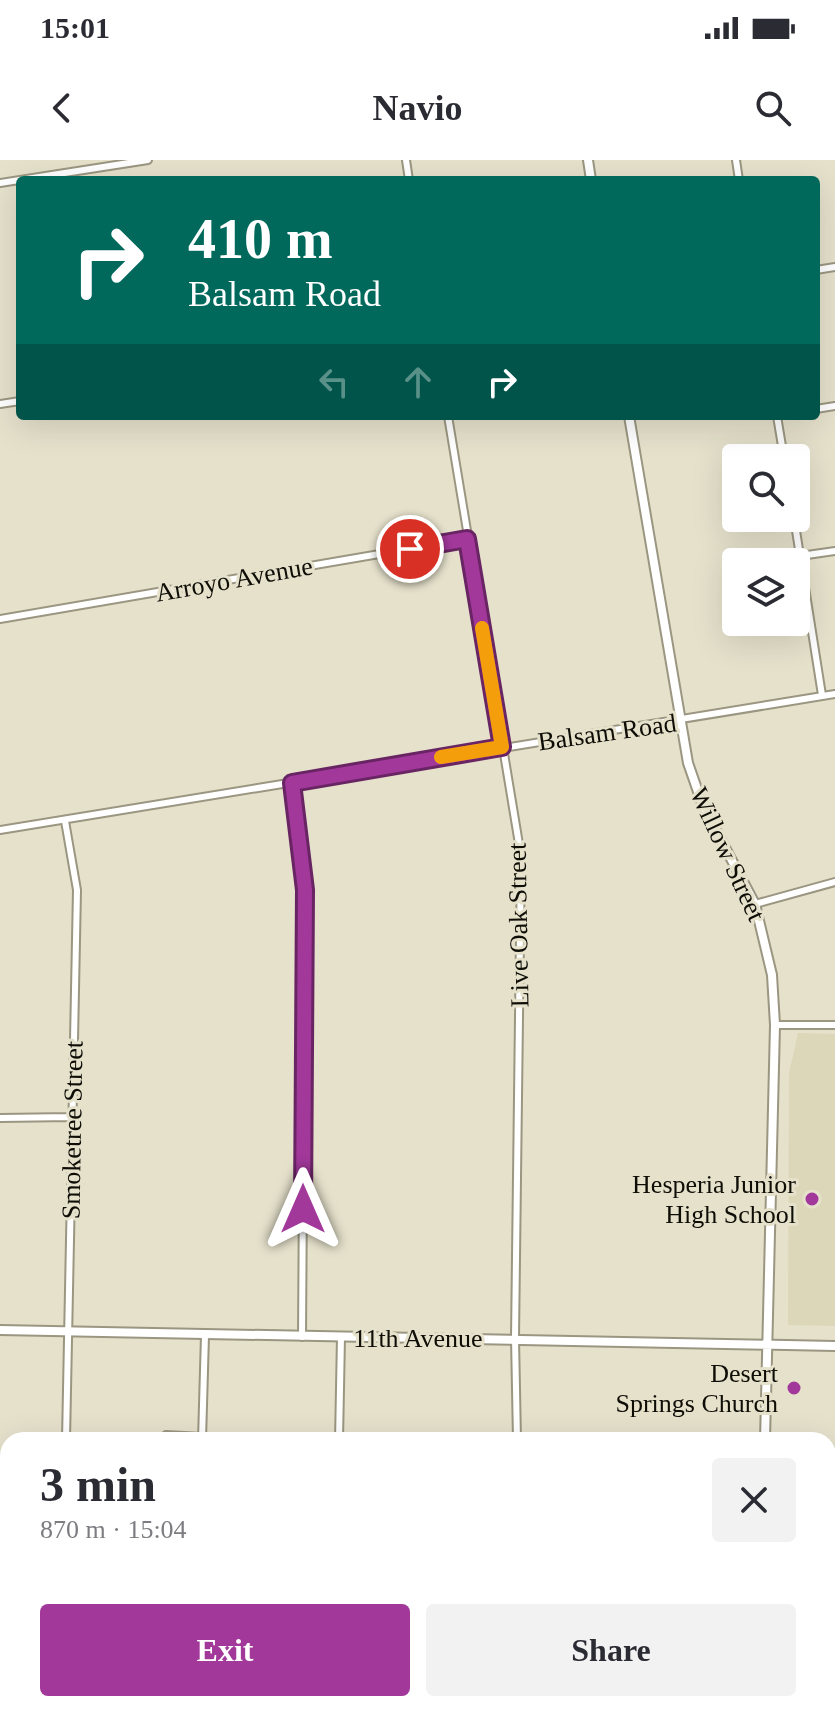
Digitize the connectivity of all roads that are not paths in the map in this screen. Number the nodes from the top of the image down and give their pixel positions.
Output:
1 (148, 160) edge
2 (45, 176) edge
3 (449, 420) edge
4 (630, 420) edge
5 (778, 420) edge
6 (782, 444) edge
7 (467, 539) junction
8 (835, 551) edge
9 (810, 555) edge
10 (0, 619) edge
11 (810, 619) edge
12 (835, 694) edge
13 (822, 695) junction
14 (678, 721) junction
15 (502, 747) junction
16 (292, 783) junction
17 (65, 821) junction
18 (0, 830) edge
19 (835, 882) edge
20 (755, 904) junction
21 (775, 1025) junction
22 (835, 1025) edge
23 (71, 1117) junction
24 (0, 1118) edge
25 (0, 1330) edge
26 (68, 1332) junction
27 (205, 1335) junction
28 (302, 1337) junction
29 (341, 1337) junction
30 (515, 1338) junction
31 (768, 1344) junction
32 (835, 1346) edge
33 (66, 1432) edge
34 (202, 1432) edge
35 (339, 1432) edge
36 (517, 1432) edge
37 (765, 1432) edge

1 - 2 street
3 - 7 street, Live Oak Street
4 - 14 street, Willow Street
5 - 6 street
7 - 10 street, Arroyo Avenue
7 - 15 street, Live Oak Street
8 - 9 street
11 - 13 street
12 - 13 street, Balsam Road
13 - 14 street, Balsam Road
14 - 15 street, Balsam Road
14 - 20 street, Willow Street
15 - 16 street, Balsam Road
15 - 30 street, Live Oak Street
16 - 17 street, Balsam Road
16 - 28 street
17 - 18 street, Balsam Road
17 - 23 street, Smoketree Street
19 - 20 street
20 - 21 street, Willow Street
21 - 22 street
21 - 31 street, Willow Street
23 - 24 street
23 - 26 street, Smoketree Street
25 - 26 street, 11th Avenue
26 - 27 street, 11th Avenue
26 - 33 street, Smoketree Street
27 - 28 street, 11th Avenue
27 - 34 street
28 - 29 street, 11th Avenue
29 - 30 street, 11th Avenue
29 - 35 street
30 - 31 street, 11th Avenue
30 - 36 street, Live Oak Street
31 - 32 street, 11th Avenue
31 - 37 street, Willow Street

